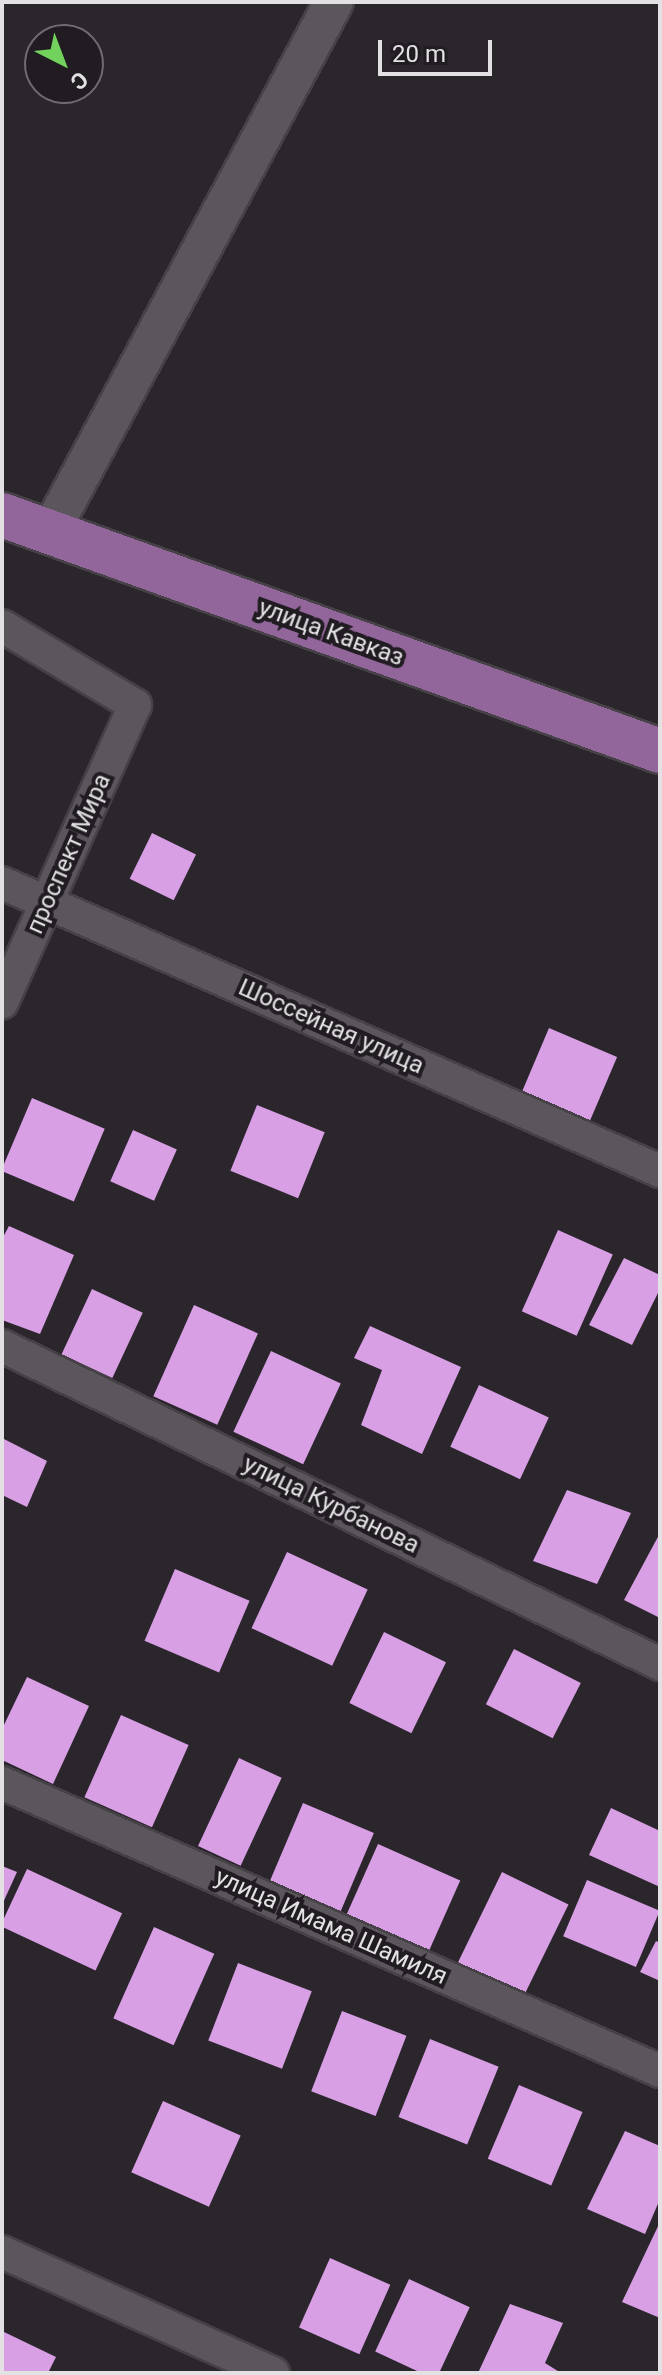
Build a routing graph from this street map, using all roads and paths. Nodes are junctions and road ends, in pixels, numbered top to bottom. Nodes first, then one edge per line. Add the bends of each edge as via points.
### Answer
1 (334, 2) edge
2 (2, 515) edge
3 (50, 532) junction
4 (2, 626) edge
5 (660, 751) edge
6 (2, 883) edge
7 (47, 902) junction
8 (2, 1003) edge
9 (660, 1171) edge
10 (2, 1346) edge
11 (660, 1664) edge
12 (2, 1783) edge
13 (660, 2071) edge
14 (2, 2252) edge
15 (273, 2373) edge

1 - 3 street
2 - 3 highway, улица Кавказ
3 - 5 highway, улица Кавказ
4 - 7 street, проспект Мира via 135,705
6 - 7 street, Шоссейная улица
7 - 8 street, проспект Мира
7 - 9 street, Шоссейная улица
10 - 11 street, улица Курбанова
12 - 13 street, улица Имама Шамиля
14 - 15 street

